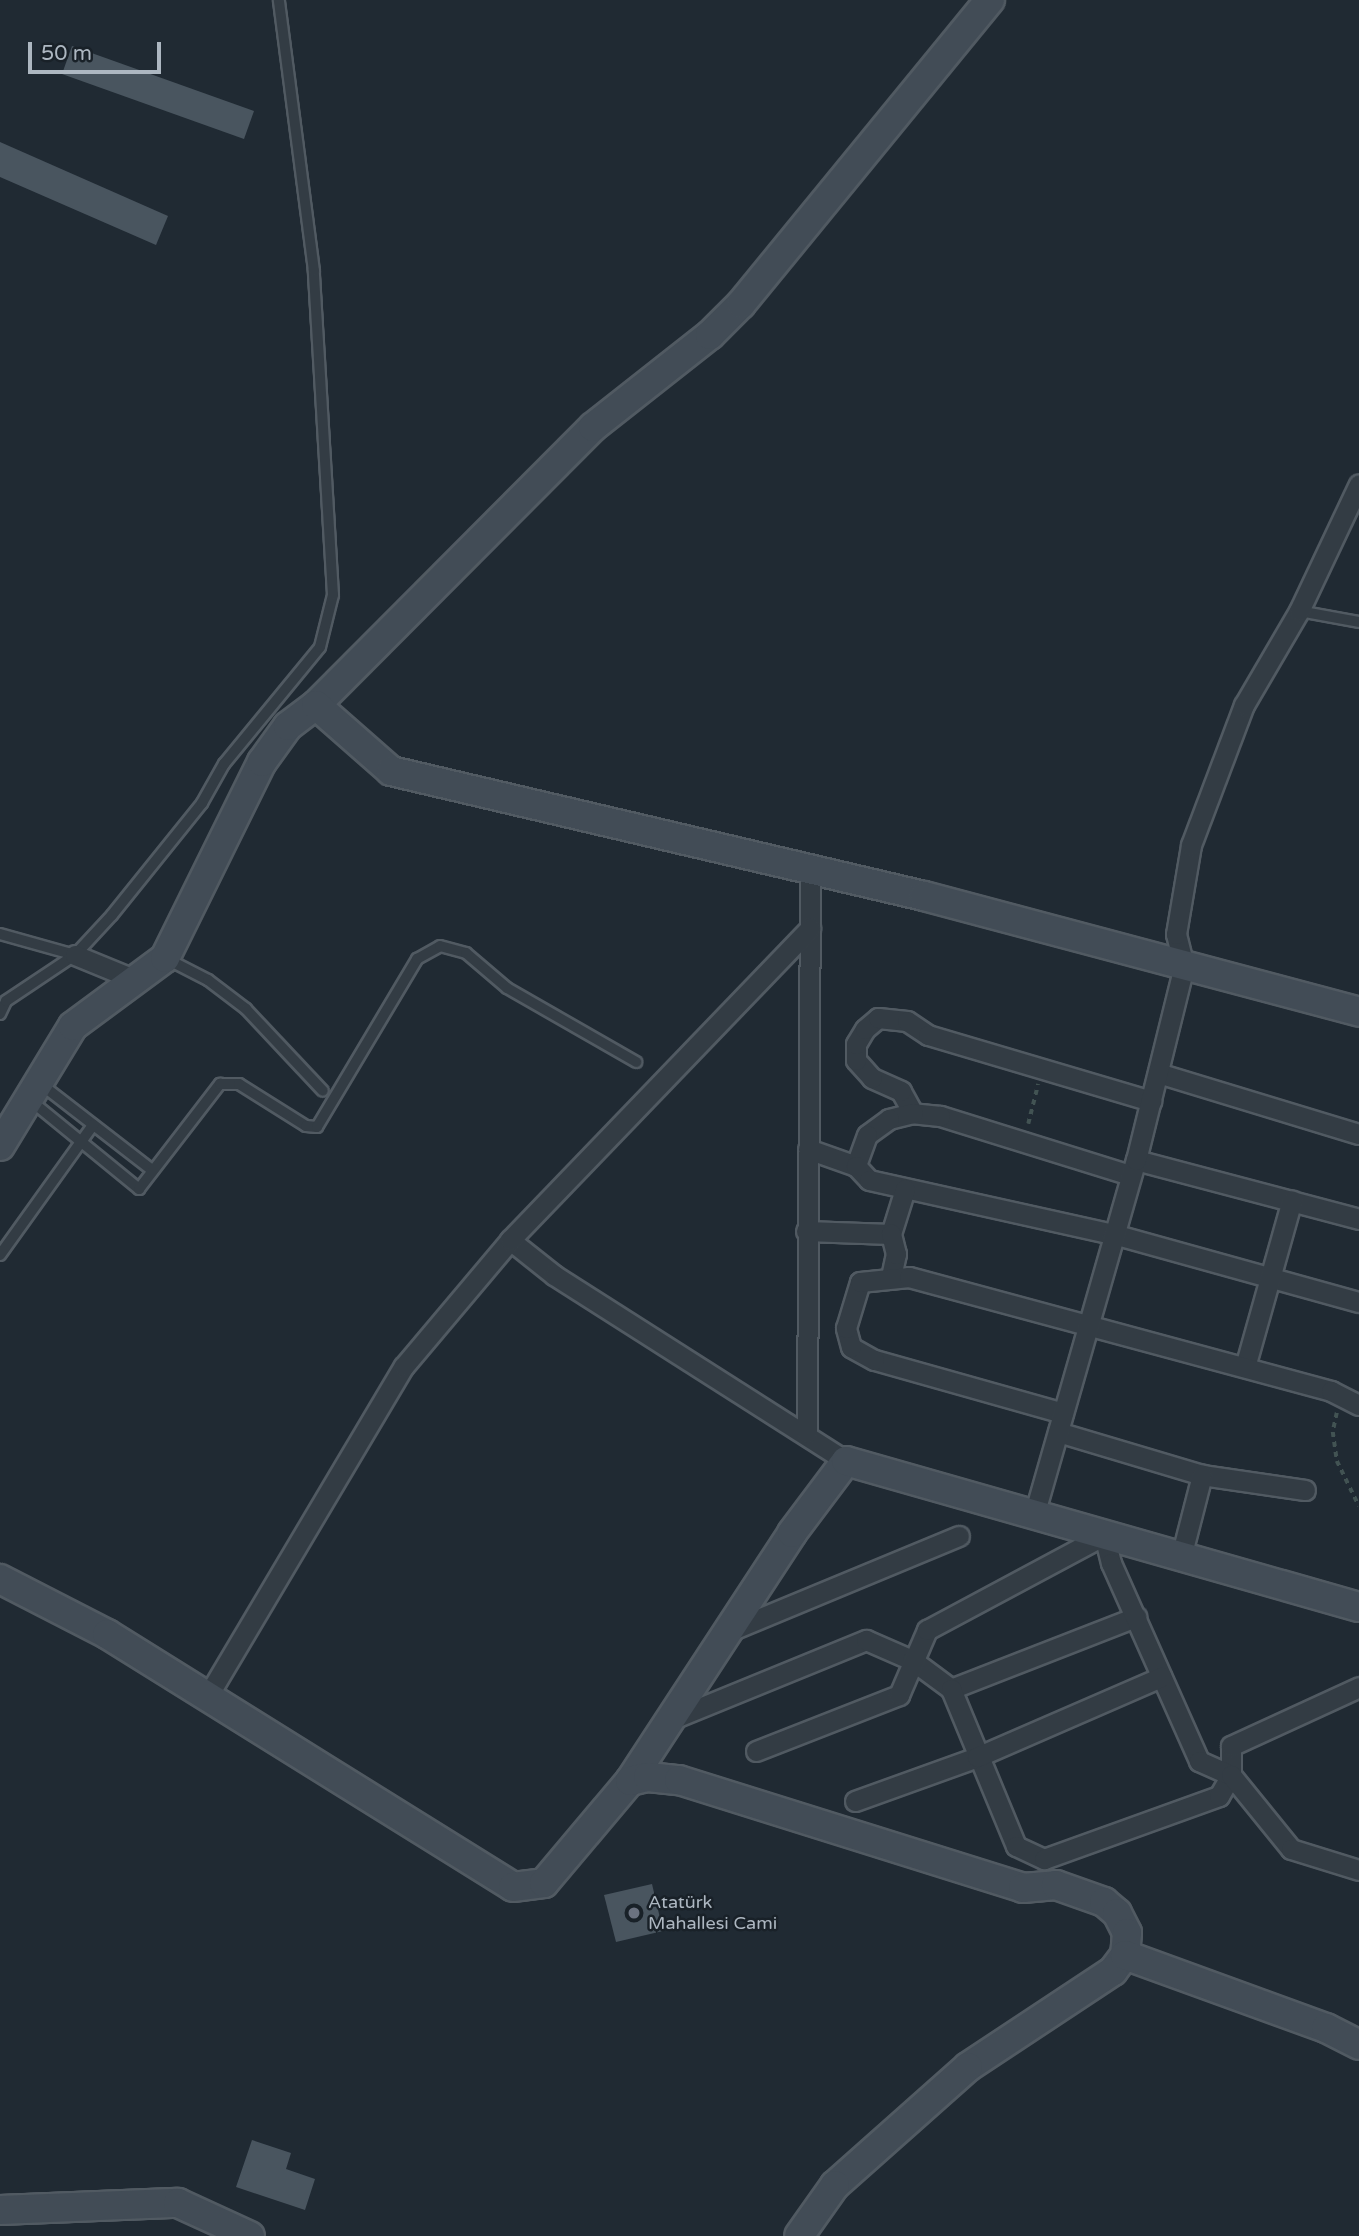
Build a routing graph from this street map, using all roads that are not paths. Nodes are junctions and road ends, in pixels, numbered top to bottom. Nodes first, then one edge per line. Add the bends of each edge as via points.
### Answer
1 (279, 0) edge
2 (990, 0) edge
3 (1359, 484) edge
4 (1299, 611) junction
5 (1359, 622) edge
6 (316, 705) junction
7 (810, 870) junction
8 (810, 928) junction
9 (0, 934) edge
10 (75, 955) junction
11 (165, 958) junction
12 (1184, 966) junction
13 (136, 980) junction
14 (1359, 1012) edge
15 (0, 1014) edge
16 (636, 1062) dead end
17 (1158, 1073) junction
18 (33, 1090) junction
19 (323, 1091) dead end
20 (1150, 1101) junction
21 (913, 1113) junction
22 (93, 1125) junction
23 (1359, 1134) edge
24 (82, 1142) junction
25 (0, 1146) edge
26 (808, 1149) junction
27 (856, 1166) junction
28 (1133, 1168) junction
29 (152, 1170) junction
30 (905, 1189) junction
31 (1292, 1200) junction
32 (1359, 1219) edge
33 (806, 1231) junction
34 (891, 1234) junction
35 (1113, 1234) junction
36 (510, 1240) junction
37 (0, 1255) edge
38 (891, 1277) junction
39 (1270, 1278) junction
40 (1359, 1302) edge
41 (1088, 1323) junction
42 (1245, 1367) junction
43 (1350, 1401) edge
44 (1060, 1422) junction
45 (807, 1433) junction
46 (846, 1461) junction
47 (1202, 1475) junction
48 (1305, 1490) dead end
49 (1034, 1515) junction
50 (1104, 1535) junction
51 (959, 1536) dead end
52 (1181, 1557) junction
53 (0, 1579) edge
54 (1359, 1607) edge
55 (1136, 1617) junction
56 (727, 1633) junction
57 (912, 1660) junction
58 (1161, 1677) junction
59 (1359, 1687) edge
60 (951, 1689) junction
61 (206, 1699) junction
62 (670, 1720) junction
63 (757, 1751) dead end
64 (976, 1757) junction
65 (1231, 1775) junction
66 (630, 1781) junction
67 (856, 1801) dead end
68 (1355, 1866) edge
69 (1125, 1955) junction
70 (1359, 2046) edge
71 (0, 2210) edge
72 (250, 2236) edge
73 (799, 2236) edge

1 - 10 lane via 314,271 333,594 320,647 224,764 202,803
2 - 6 street via 741,304 710,335 593,427
3 - 4 street
4 - 5 lane
4 - 12 street via 1244,705 1191,845 1176,934
6 - 7 street via 391,771
6 - 11 street via 288,726 262,762
7 - 8 street
7 - 12 street
8 - 26 street
8 - 36 street
9 - 10 lane
10 - 13 street
10 - 15 lane via 6,1001
11 - 13 street
11 - 19 lane via 208,980 246,1009
12 - 14 street
12 - 17 street
13 - 18 street via 73,1027
16 - 29 lane via 506,988 466,953 440,946 417,958 317,1127 306,1126 239,1084 226,1082 215,1088
17 - 20 street
17 - 23 street
18 - 22 lane
18 - 24 lane
18 - 25 street
20 - 21 street via 928,1035 907,1021 878,1018 856,1044 856,1060 872,1078 901,1091
20 - 28 street
21 - 27 street via 889,1119 866,1135
21 - 28 street via 940,1116 1023,1142
22 - 24 lane
22 - 29 lane
24 - 29 lane via 139,1189
24 - 37 lane
26 - 27 street
26 - 33 street
27 - 30 street via 869,1180
28 - 31 street
28 - 35 street
30 - 34 street
30 - 35 street
31 - 32 street
31 - 39 street
33 - 34 street
33 - 45 street
34 - 38 street via 896,1254
35 - 39 street
35 - 41 street
36 - 45 street via 565,1282
36 - 61 street via 387,1390
38 - 41 street via 909,1276
38 - 44 street via 860,1282 846,1328 851,1347 874,1360
39 - 40 street
39 - 42 street
41 - 42 street
41 - 44 street
42 - 43 street
44 - 47 street
44 - 49 street
45 - 46 street
46 - 49 street
46 - 56 street
47 - 48 street
47 - 52 street
49 - 50 street
50 - 52 street
50 - 55 street via 1111,1563
50 - 57 street via 927,1630
51 - 56 street
52 - 54 street
53 - 61 street via 83,1620
55 - 58 street
55 - 60 street
56 - 62 street
57 - 60 street
57 - 62 street via 866,1640
57 - 63 street via 899,1695
58 - 64 street
58 - 65 street via 1199,1761
59 - 65 street via 1231,1746
60 - 64 street
61 - 66 street via 513,1887 544,1883
62 - 66 street
64 - 65 street via 1016,1846 1044,1859 1219,1796
64 - 67 street
65 - 68 street via 1291,1849
66 - 69 street via 648,1777 679,1780 1023,1888 1056,1885 1117,1913 1127,1933
69 - 70 street via 1326,2028
69 - 73 street via 1113,1971 968,2067 835,2185
71 - 72 street via 178,2203

